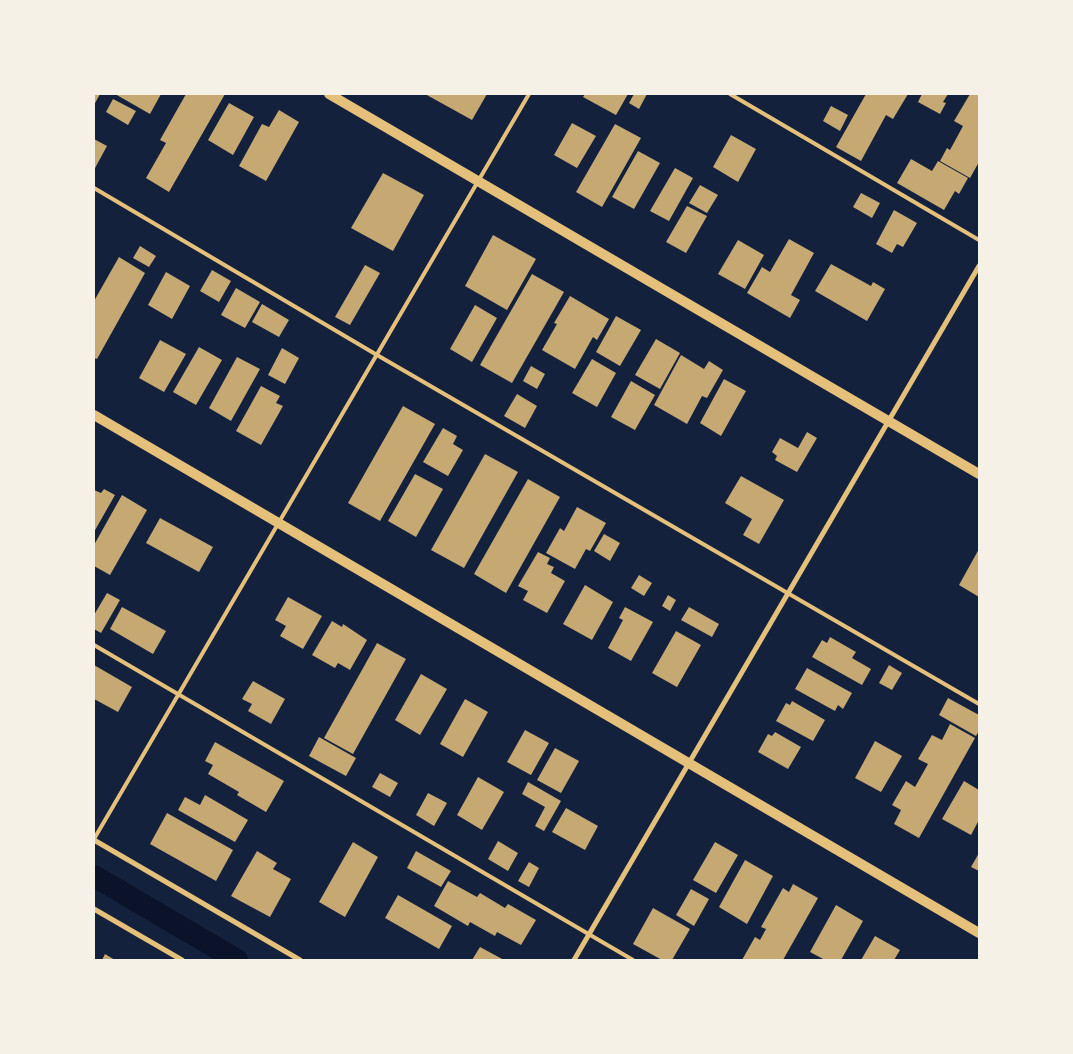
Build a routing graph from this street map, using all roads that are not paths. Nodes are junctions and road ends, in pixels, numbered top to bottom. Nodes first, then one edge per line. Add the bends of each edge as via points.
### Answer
1 (329, 94) edge
2 (530, 94) edge
3 (730, 94) edge
4 (478, 181) junction
5 (94, 188) edge
6 (979, 240) edge
7 (979, 266) edge
8 (377, 355) junction
9 (94, 415) edge
10 (889, 421) junction
11 (979, 474) edge
12 (278, 523) junction
13 (788, 593) junction
14 (94, 645) edge
15 (178, 694) junction
16 (979, 704) edge
17 (689, 763) junction
18 (94, 840) edge
19 (94, 909) edge
20 (979, 933) edge
21 (589, 934) junction
22 (182, 960) edge
23 (300, 960) edge
24 (574, 960) edge
25 (633, 960) edge

1 - 4 main road
2 - 4 lane
3 - 6 lane
4 - 8 lane
4 - 10 main road
5 - 8 lane
7 - 10 street
8 - 12 lane
8 - 13 lane
9 - 12 main road
10 - 11 main road
10 - 13 street
12 - 15 lane
12 - 17 main road
13 - 16 lane
13 - 17 street
14 - 15 lane
15 - 18 lane
15 - 21 lane
17 - 20 main road
17 - 21 street
18 - 23 street
19 - 22 street
21 - 24 street
21 - 25 lane

